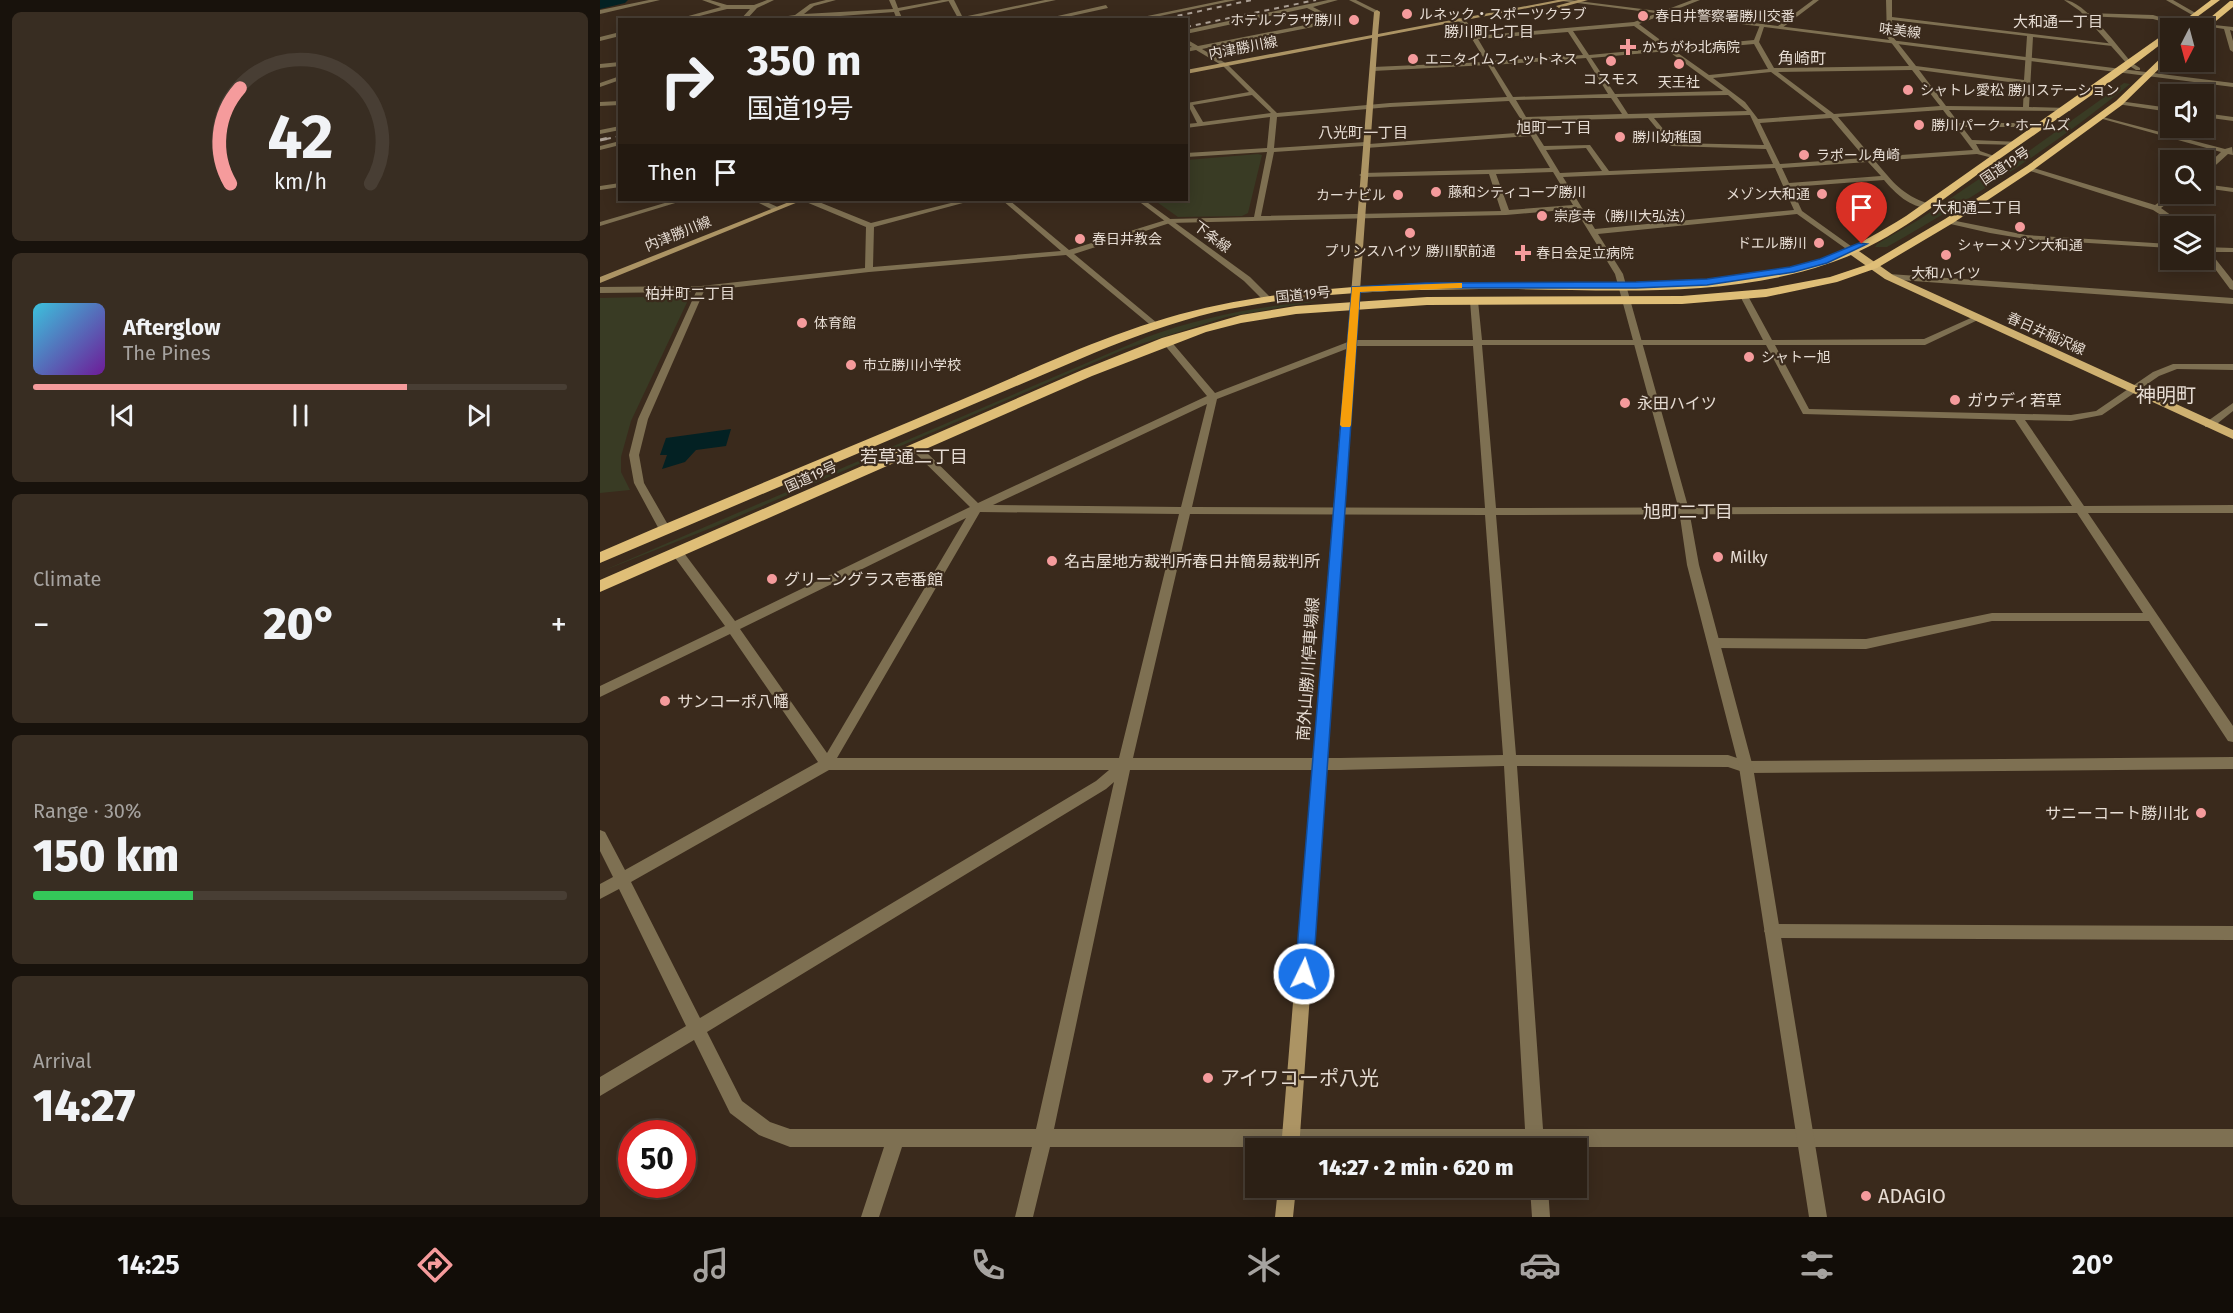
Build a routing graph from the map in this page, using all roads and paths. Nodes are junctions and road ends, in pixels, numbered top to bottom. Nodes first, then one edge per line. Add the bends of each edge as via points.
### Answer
1 (657, 0) edge
2 (705, 0) edge
3 (771, 0) edge
4 (833, 0) edge
5 (892, 0) edge
6 (951, 0) edge
7 (1053, 0) edge
8 (1108, 0) edge
9 (1179, 0) edge
10 (1233, 0) edge
11 (1335, 0) edge
12 (1352, 0) edge
13 (1557, 0) edge
14 (1564, 0) edge
15 (1585, 0) edge
16 (1697, 0) edge
17 (1816, 0) edge
18 (1889, 0) edge
19 (2067, 0) edge
20 (2169, 0) edge
21 (2214, 1) edge
22 (1576, 2) junction
23 (2232, 5) edge
24 (1308, 6) junction
25 (727, 7) junction
26 (755, 7) junction
27 (1013, 8) junction
28 (1177, 9) junction
29 (896, 10) junction
30 (600, 12) edge
31 (1377, 12) joint
32 (1666, 13) junction
33 (1018, 14) dead end
34 (2086, 15) junction
35 (2196, 15) junction
36 (684, 18) edge
37 (744, 18) edge
38 (796, 18) edge
39 (899, 18) edge
40 (960, 18) edge
41 (966, 18) edge
42 (1055, 18) edge
43 (1139, 18) edge
44 (1888, 18) junction
45 (2192, 18) edge
46 (2214, 19) edge
47 (2160, 20) edge
48 (1462, 22) junction
49 (1635, 24) junction
50 (1763, 26) junction
51 (1780, 27) junction
52 (2214, 27) edge
53 (2230, 28) edge
54 (1570, 30) junction
55 (1188, 32) edge
56 (2030, 34) junction
57 (618, 35) edge
58 (1376, 37) junction
59 (1474, 38) junction
60 (600, 40) edge
61 (618, 40) edge
62 (1188, 42) edge
63 (1756, 42) junction
64 (1895, 42) junction
65 (2160, 42) edge
66 (2112, 44) junction
67 (1197, 47) junction
68 (1188, 49) edge
69 (1670, 49) junction
70 (2233, 50) edge
71 (1587, 57) junction
72 (2030, 60) junction
73 (618, 64) edge
74 (1489, 64) junction
75 (2160, 64) edge
76 (1225, 65) junction
77 (600, 66) edge
78 (1914, 68) junction
79 (2126, 68) junction
80 (1373, 69) junction
81 (1772, 70) junction
82 (1188, 72) edge
83 (2150, 75) junction
84 (1710, 77) junction
85 (618, 80) edge
86 (2025, 82) junction
87 (600, 85) edge
88 (2233, 85) edge
89 (1253, 93) junction
90 (1730, 93) junction
91 (1614, 96) junction
92 (1511, 98) junction
93 (618, 103) edge
94 (2119, 103) junction
95 (600, 104) edge
96 (1370, 108) junction
97 (1945, 108) junction
98 (2026, 109) junction
99 (2160, 109) edge
100 (2068, 110) junction
101 (1752, 112) junction
102 (1274, 113) junction
103 (1649, 115) junction
104 (1626, 116) junction
105 (2214, 116) edge
106 (1834, 117) junction
107 (2101, 117) junction
108 (1523, 119) junction
109 (2233, 119) edge
110 (1756, 121) junction
111 (1201, 124) junction
112 (1957, 125) junction
113 (2046, 125) junction
114 (1188, 126) edge
115 (618, 128) edge
116 (600, 132) edge
117 (1532, 134) junction
118 (1969, 141) junction
119 (2019, 143) junction
120 (618, 144) edge
121 (1366, 145) junction
122 (2233, 146) edge
123 (1768, 147) junction
124 (600, 148) edge
125 (1541, 148) junction
126 (1270, 150) junction
127 (1977, 152) junction
128 (2230, 152) edge
129 (1188, 155) edge
130 (1995, 158) junction
131 (1871, 160) junction
132 (2214, 164) edge
133 (1777, 166) junction
134 (2030, 168) junction
135 (1492, 172) junction
136 (1556, 172) junction
137 (1607, 173) junction
138 (1363, 175) junction
139 (1886, 178) junction
140 (618, 185) edge
141 (1785, 185) junction
142 (2214, 187) edge
143 (600, 188) edge
144 (2233, 190) edge
145 (678, 201) edge
146 (759, 201) edge
147 (797, 201) edge
148 (811, 201) edge
149 (966, 201) edge
150 (1006, 201) edge
151 (1141, 201) edge
152 (2162, 204) edge
153 (1926, 206) junction
154 (1576, 207) junction
155 (776, 208) junction
156 (2156, 208) junction
157 (1799, 212) junction
158 (1506, 213) junction
159 (2168, 216) edge
160 (1360, 217) junction
161 (1257, 219) junction
162 (1169, 221) junction
163 (1949, 221) junction
164 (600, 225) edge
165 (870, 226) junction
166 (1592, 232) junction
167 (2160, 245) edge
168 (2214, 249) edge
169 (2233, 250) edge
170 (1852, 251) junction
171 (1067, 252) junction
172 (2214, 262) edge
173 (1873, 266) junction
174 (869, 270) junction
175 (1888, 277) junction
176 (600, 280) edge
177 (1622, 285) junction
178 (2233, 287) edge
179 (701, 289) junction
180 (1355, 289) junction
181 (600, 290) edge
182 (1744, 296) junction
183 (1267, 299) junction
184 (1474, 301) junction
185 (2233, 301) edge
186 (1626, 302) junction
187 (1355, 305) junction
188 (1976, 319) junction
189 (1154, 325) junction
190 (1166, 341) junction
191 (1478, 342) junction
192 (1769, 342) junction
193 (1353, 343) junction
194 (1638, 343) junction
195 (2220, 366) junction
196 (2233, 367) edge
197 (2233, 378) edge
198 (2133, 390) junction
199 (1213, 397) junction
200 (2233, 406) edge
201 (2019, 418) junction
202 (2210, 425) junction
203 (2233, 435) edge
204 (916, 448) junction
205 (977, 508) junction
206 (2233, 509) edge
207 (1684, 510) junction
208 (2081, 510) junction
209 (1186, 511) junction
210 (1491, 511) junction
211 (1338, 512) junction
212 (665, 530) junction
213 (677, 552) junction
214 (600, 558) edge
215 (600, 586) edge
216 (2152, 617) junction
217 (733, 628) junction
218 (1714, 643) junction
219 (600, 692) edge
220 (2233, 737) edge
221 (1510, 760) junction
222 (1125, 763) junction
223 (2233, 763) edge
224 (827, 764) junction
225 (1321, 764) junction
226 (1746, 767) junction
227 (600, 836) edge
228 (622, 879) junction
229 (600, 892) edge
230 (1772, 931) junction
231 (2233, 933) edge
232 (698, 1028) junction
233 (600, 1087) edge
234 (1804, 1136) junction
235 (1043, 1138) junction
236 (1290, 1138) edge
237 (1535, 1138) edge
238 (2233, 1138) edge
239 (895, 1140) junction
240 (1587, 1142) edge
241 (1245, 1143) edge
242 (1286, 1198) edge
243 (1540, 1198) edge
244 (870, 1217) edge
245 (1024, 1217) edge
246 (1284, 1217) edge
247 (1541, 1217) edge
248 (1818, 1217) edge

1 - 30 street
2 - 25 street
3 - 26 street
4 - 38 street via 812,5
5 - 29 street
6 - 29 street
6 - 40 street
7 - 27 street
8 - 42 street via 1107,10
9 - 28 street
10 - 28 street
11 - 24 street
12 - 31 street
13 - 14 street, 味美線
14 - 22 street, 味美線
14 - 48 main road, 内津勝川線
15 - 22 main road, 内津勝川線
16 - 32 street
17 - 51 street
18 - 44 street
19 - 34 street
20 - 35 street
21 - 35 highway
22 - 32 street, 味美線
22 - 48 main road, 内津勝川線
23 - 46 highway
24 - 55 street
24 - 67 street via 1336,21
25 - 26 street
25 - 36 street
26 - 37 street
27 - 33 street
27 - 41 street
28 - 43 street
29 - 38 street
29 - 39 street
31 - 58 main road, 南外山勝川停車場線
32 - 49 street
32 - 50 street, 味美線
34 - 47 street
34 - 66 street
35 - 45 highway
44 - 56 street
44 - 64 street via 1890,37
48 - 58 main road, 内津勝川線
48 - 59 street
49 - 54 street
49 - 69 street
50 - 51 street, 味美線
50 - 63 street
51 - 64 street, 味美線
52 - 53 street
53 - 70 street
54 - 59 street
54 - 71 street
56 - 66 street
56 - 72 street
57 - 60 street
58 - 76 main road, 内津勝川線
58 - 80 main road, 南外山勝川停車場線
59 - 74 street
60 - 61 street
62 - 67 street
63 - 69 street
63 - 81 street
64 - 72 street, 味美線
64 - 78 street
65 - 79 highway, 国道19号
66 - 79 street
67 - 68 street
67 - 76 street
69 - 71 street
69 - 84 street
71 - 74 street
71 - 91 street
72 - 79 street, 味美線
72 - 86 street
73 - 77 street
74 - 80 street
74 - 92 street
75 - 83 highway, 国道19号
76 - 82 main road, 内津勝川線
76 - 89 street
78 - 81 street
78 - 86 street
78 - 97 street
79 - 83 street
79 - 100 highway, 国道19号
80 - 96 main road, 南外山勝川停車場線
81 - 84 street
81 - 106 street
83 - 88 street
83 - 94 highway, 国道19号
84 - 90 street
85 - 87 street
86 - 98 street
89 - 102 street
89 - 111 street via 1189,104
90 - 91 street
90 - 101 street
91 - 92 street
91 - 104 street
92 - 96 street
92 - 108 street
93 - 95 street
94 - 99 street
94 - 107 highway, 国道19号
96 - 102 street
96 - 121 main road, 南外山勝川停車場線
97 - 98 street
97 - 106 street
97 - 112 street
98 - 100 street
100 - 113 highway, 国道19号
101 - 103 street
101 - 110 street
102 - 111 street
102 - 126 street
103 - 104 street
103 - 123 street via 1673,146
104 - 108 street
105 - 109 street
106 - 110 street
106 - 131 street
107 - 128 street
107 - 134 highway, 国道19号
108 - 117 street
110 - 123 street
111 - 114 street
112 - 113 street
112 - 118 street
113 - 119 highway, 国道19号
115 - 116 street
117 - 121 street
117 - 125 street
118 - 119 street
118 - 127 street
119 - 130 highway, 国道19号
120 - 124 street
121 - 126 street
121 - 138 main road, 南外山勝川停車場線
122 - 128 street
123 - 133 street
125 - 136 street
125 - 137 street via 1588,146
126 - 129 street
126 - 161 street
127 - 130 street
127 - 131 street
128 - 132 street
130 - 153 highway, 国道19号
131 - 133 street
131 - 139 street
133 - 137 street
133 - 141 street
134 - 156 street
134 - 163 highway, 国道19号
135 - 136 street
135 - 138 street
135 - 158 street
136 - 137 street
136 - 154 street
138 - 160 main road, 南外山勝川停車場線
139 - 141 street
139 - 153 street via 1908,199
140 - 143 street
141 - 157 street
142 - 144 street
145 - 164 street
146 - 155 street
147 - 155 main road, 内津勝川線
148 - 165 street
149 - 165 street
150 - 171 street
151 - 162 street, 下条線
152 - 156 street
153 - 170 highway, 国道19号
154 - 158 street
154 - 166 street
155 - 176 main road, 内津勝川線
156 - 159 street
157 - 166 street
157 - 170 street
158 - 160 street
160 - 161 street
160 - 180 main road, 南外山勝川停車場線
161 - 162 street
162 - 171 street
162 - 183 street, 下条線 via 1247,279
163 - 167 street via 2026,237
163 - 173 highway, 国道19号
165 - 174 street
166 - 177 street
168 - 169 street
170 - 173 main road, 春日井稲沢線
170 - 177 highway, 国道19号 via 1753,277
171 - 174 street
171 - 189 street
172 - 178 street
173 - 175 main road, 春日井稲沢線
173 - 182 highway, 国道19号 via 1812,285
174 - 179 street
175 - 185 street
175 - 188 main road, 春日井稲沢線
177 - 180 highway, 国道19号
177 - 186 street
179 - 181 street
179 - 212 street via 643,419 634,455 639,483
180 - 183 highway, 国道19号
180 - 187 main road, 南外山勝川停車場線
182 - 186 highway, 国道19号
182 - 192 street
183 - 189 highway, 国道19号 via 1210,309
184 - 186 highway, 国道19号
184 - 187 highway, 国道19号
184 - 191 street
186 - 194 street
187 - 190 highway, 国道19号 via 1259,316
187 - 193 main road, 南外山勝川停車場線
188 - 192 street via 1925,342
188 - 198 main road, 春日井稲沢線
189 - 212 highway, 国道19号
190 - 199 street
190 - 204 highway, 国道19号
191 - 193 street
191 - 194 street
191 - 210 street
192 - 194 street
192 - 201 street via 1806,412
193 - 199 street
193 - 211 main road, 南外山勝川停車場線
194 - 207 street
195 - 196 street
195 - 197 street
195 - 198 street via 2176,366
198 - 201 street via 2099,413 2071,418
198 - 202 main road, 春日井稲沢線
199 - 205 street
199 - 209 street
200 - 202 street
201 - 208 street
202 - 203 main road, 春日井稲沢線
204 - 205 street
204 - 213 highway, 国道19号
205 - 209 street
205 - 217 street
205 - 224 street
206 - 208 street
207 - 208 street
207 - 210 street
207 - 218 street via 1693,564
208 - 216 street
209 - 211 street
209 - 222 street
210 - 211 street
210 - 221 street
211 - 225 main road, 南外山勝川停車場線
212 - 214 highway, 国道19号
213 - 215 highway, 国道19号
213 - 217 street
216 - 218 street via 1992,617 1866,644
216 - 220 street
217 - 219 street
217 - 224 street
218 - 226 street
221 - 225 street
221 - 226 street via 1728,761
221 - 237 street
222 - 224 street
222 - 225 street
222 - 232 street via 1101,785
222 - 235 street
223 - 226 street
224 - 228 street
225 - 236 main road, 南外山勝川停車場線
226 - 230 street
227 - 228 street
228 - 229 street
228 - 232 street
230 - 231 street
230 - 234 street
232 - 233 street
232 - 239 street via 736,1107 765,1129 790,1138
234 - 238 street
234 - 240 street
234 - 248 street
235 - 239 street
235 - 241 street
235 - 245 street
239 - 244 street
242 - 246 main road
243 - 247 street

